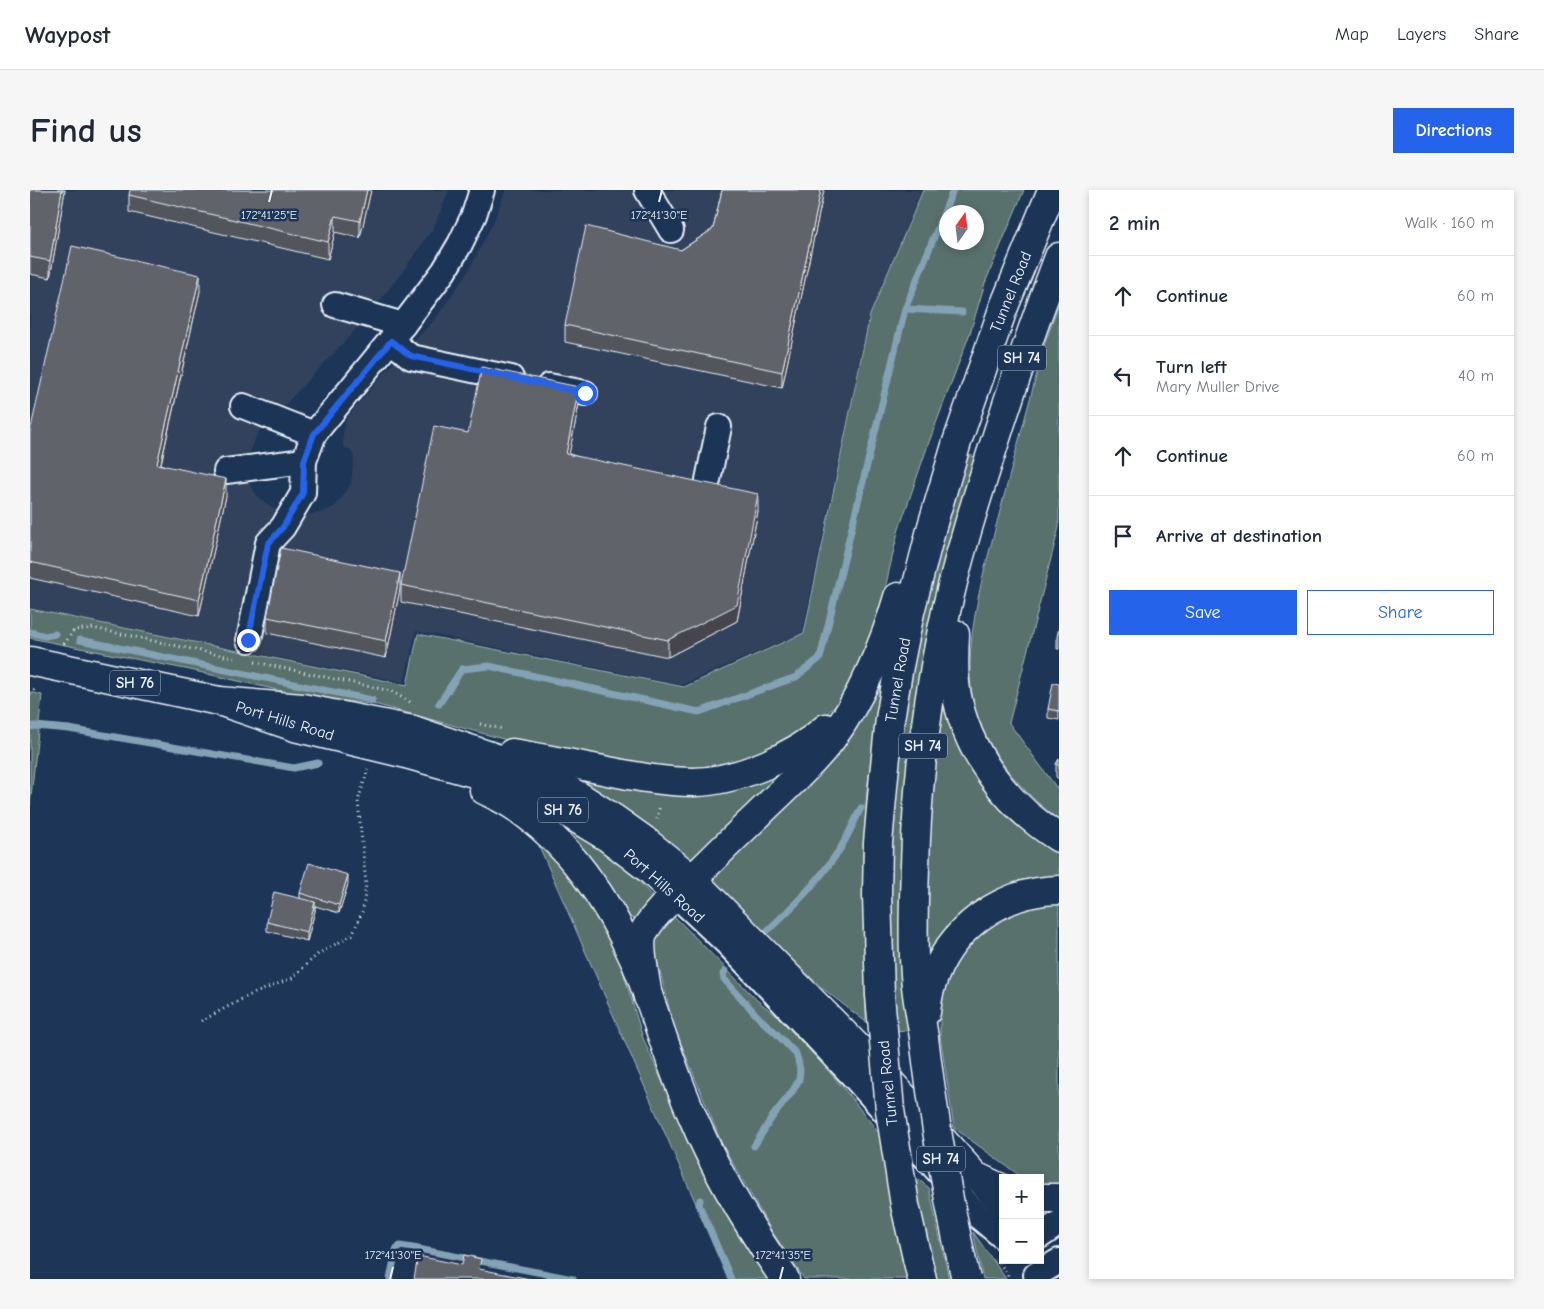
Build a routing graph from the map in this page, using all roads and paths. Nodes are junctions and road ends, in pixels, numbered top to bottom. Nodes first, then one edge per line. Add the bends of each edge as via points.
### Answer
1 (482, 190) edge
2 (647, 190) edge
3 (1052, 190) edge
4 (671, 230) dead end
5 (1059, 257) edge
6 (335, 305) dead end
7 (1003, 308) junction
8 (397, 333) junction
9 (585, 393) dead end
10 (243, 406) dead end
11 (719, 427) dead end
12 (314, 434) junction
13 (989, 460) junction
14 (304, 461) junction
15 (226, 471) dead end
16 (708, 480) dead end
17 (61, 650) dead end
18 (246, 653) junction
19 (34, 673) edge
20 (30, 694) edge
21 (219, 701) junction
22 (417, 706) dead end
23 (851, 707) junction
24 (479, 724) dead end
25 (507, 730) dead end
26 (454, 743) junction
27 (376, 746) junction
28 (430, 761) junction
29 (661, 799) dead end
30 (655, 826) dead end
31 (1059, 838) edge
32 (684, 887) junction
33 (1059, 890) edge
34 (648, 997) junction
35 (201, 1021) dead end
36 (924, 1038) junction
37 (966, 1184) junction
38 (999, 1188) edge
39 (1044, 1198) edge
40 (1059, 1198) edge
41 (999, 1206) edge
42 (1059, 1223) edge
43 (1044, 1233) edge
44 (999, 1234) edge
45 (1059, 1261) edge
46 (920, 1268) edge
47 (1034, 1271) edge
48 (785, 1279) edge
49 (966, 1279) edge

1 - 8 street via 474,215 444,271
2 - 4 street
3 - 7 highway, Tunnel Road / SH 74
5 - 13 highway, Tunnel Road / SH 74
6 - 8 street
7 - 23 highway via 953,420 891,619 878,654
7 - 46 highway, Tunnel Road / SH 74, bridge via 956,442 910,612 886,757 878,843 880,995 890,1110 905,1204
8 - 9 street via 411,356
8 - 12 street
10 - 12 street
11 - 16 street
12 - 14 street
13 - 31 highway via 956,627 956,691 969,735 994,778 1031,818
13 - 36 highway, Tunnel Road / SH 74 via 948,603 924,744 916,828 914,944 914,975
14 - 15 street
14 - 18 street via 303,493 283,527 268,544
17 - 18 path via 74,630 93,628
18 - 22 path via 391,691
19 - 20 path
19 - 21 highway, Port Hills Road / SH 76
21 - 26 highway, Port Hills Road / SH 76 via 302,708 412,730
21 - 27 highway, Port Hills Road / SH 76 via 298,728
23 - 26 highway via 819,735 790,754 749,772 696,782 636,776
23 - 32 highway via 830,742 806,768
24 - 25 path
26 - 32 highway, Port Hills Road via 517,766 579,796 629,829
27 - 28 highway, Port Hills Road / SH 76
27 - 35 path via 358,800 366,884 363,910 352,935 318,954 292,978 248,996
28 - 32 highway, Port Hills Road / SH 76 via 506,782 586,823 650,870
28 - 34 highway via 514,807 543,829 576,863 618,926
29 - 30 path
32 - 34 highway via 662,908 642,936
32 - 37 highway, Port Hills Road via 793,981 871,1061
33 - 36 highway via 1020,895 996,906 974,920 955,939 931,986
34 - 48 highway via 691,1114 716,1165
36 - 49 highway, Tunnel Road / SH 74, bridge via 944,1179
37 - 38 highway
37 - 41 street, Port Hills Road
37 - 44 street, Port Hills Road via 979,1217
39 - 40 highway
42 - 43 street
45 - 47 street

